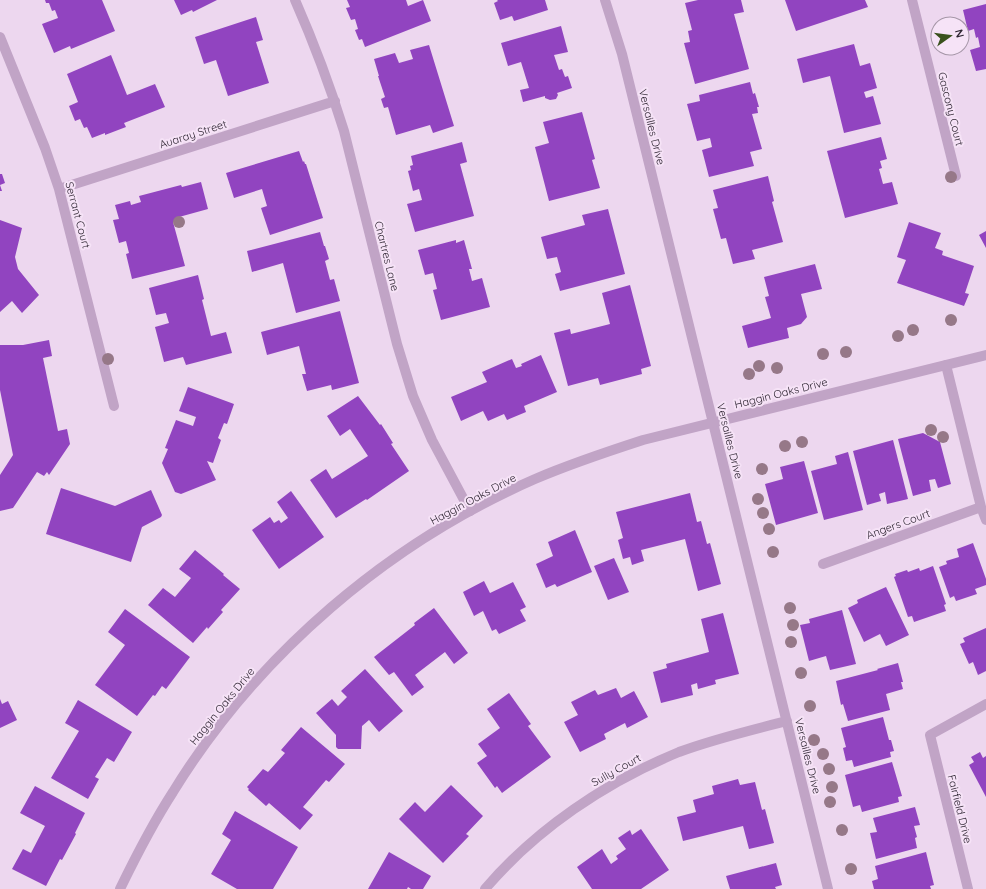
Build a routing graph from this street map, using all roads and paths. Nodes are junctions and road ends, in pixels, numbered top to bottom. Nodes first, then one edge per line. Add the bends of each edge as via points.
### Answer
1 (295, 0) edge
2 (605, 0) edge
3 (912, 0) edge
4 (0, 37) edge
5 (335, 101) junction
6 (956, 176) dead end
7 (60, 189) junction
8 (986, 355) edge
9 (946, 365) junction
10 (114, 406) dead end
11 (713, 422) junction
12 (981, 507) junction
13 (470, 511) junction
14 (986, 520) edge
15 (823, 564) dead end
16 (986, 704) edge
17 (787, 721) junction
18 (120, 889) edge
19 (485, 889) edge
20 (828, 889) edge
21 (968, 889) edge

1 - 5 street, Chartres Lane via 312,37
2 - 11 street, Versailles Drive via 622,54
3 - 6 street, Gascony Court
4 - 7 street, Serrant Court
5 - 7 street, Auaray Street
5 - 13 street, Chartres Lane via 397,344 413,396 432,440
7 - 10 street, Serrant Court
8 - 9 street, Haggin Oaks Drive
9 - 11 street, Haggin Oaks Drive
9 - 12 street
11 - 13 street, Haggin Oaks Drive via 643,440 588,458 534,479
11 - 17 street, Versailles Drive
12 - 14 street
12 - 15 street, Angers Court
13 - 18 street, Haggin Oaks Drive via 417,543 370,577 283,652 202,749 144,840
16 - 21 street, Fairfield Drive via 930,735
17 - 19 street, Sully Court via 679,752 598,793 561,818 526,847
17 - 20 street, Versailles Drive

